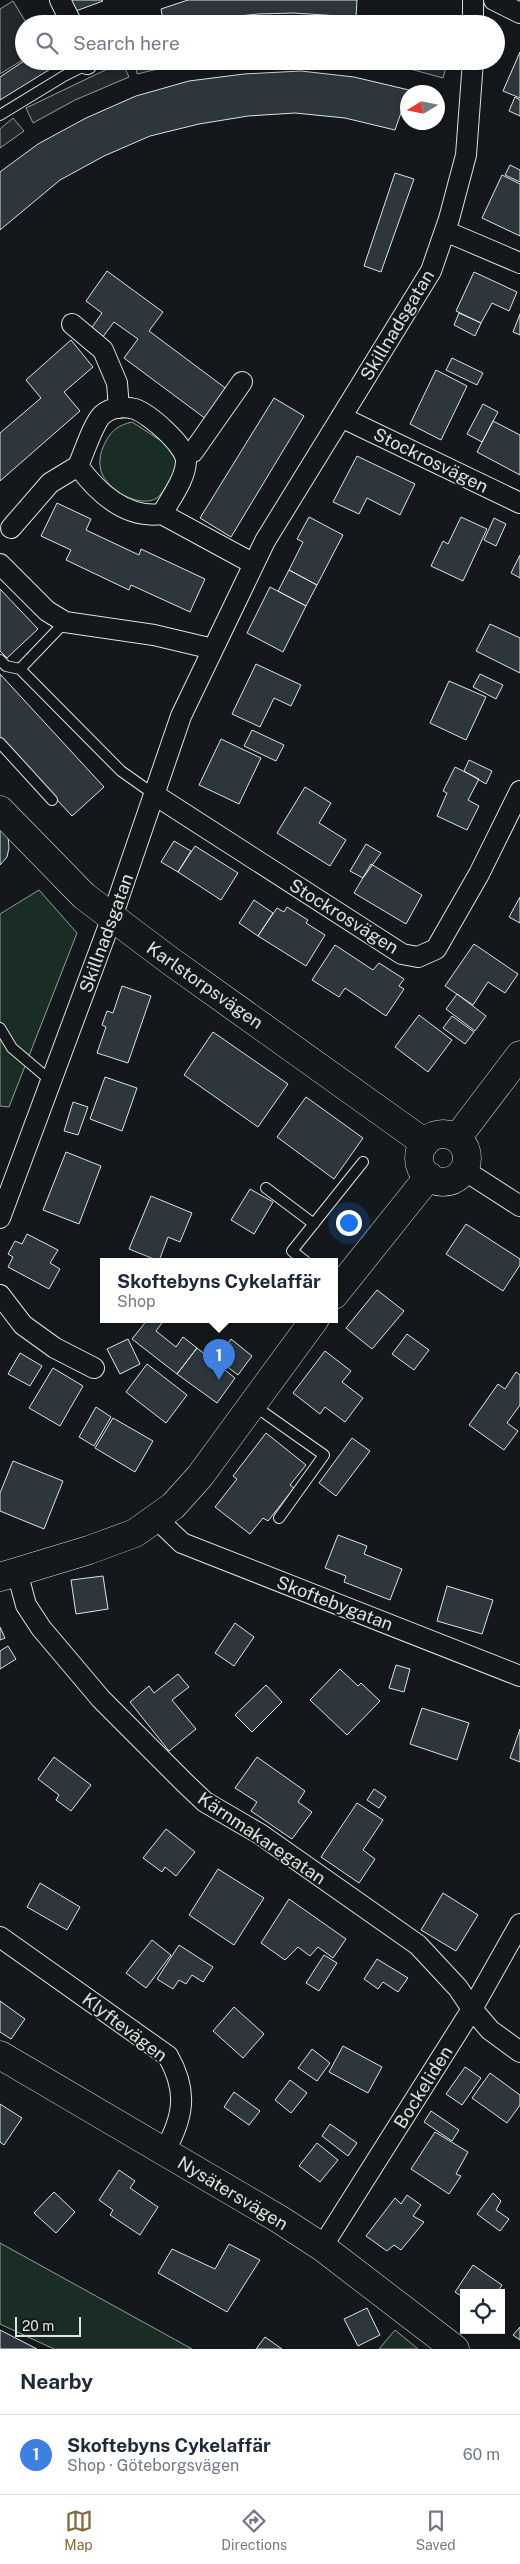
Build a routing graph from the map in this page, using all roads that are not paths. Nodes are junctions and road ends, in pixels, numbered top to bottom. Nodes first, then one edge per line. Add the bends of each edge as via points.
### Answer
1 (60, 0) edge
2 (473, 0) edge
3 (494, 0) edge
4 (520, 13) edge
5 (68, 15) edge
6 (473, 15) edge
7 (76, 70) edge
8 (472, 70) edge
9 (0, 115) edge
10 (445, 231) junction
11 (520, 263) edge
12 (72, 324) dead end
13 (242, 382) dead end
14 (119, 408) junction
15 (341, 417) junction
16 (185, 455) junction
17 (78, 466) junction
18 (520, 503) edge
19 (162, 514) junction
20 (11, 528) dead end
21 (0, 564) edge
22 (254, 564) junction
23 (65, 622) junction
24 (213, 649) junction
25 (0, 660) edge
26 (20, 669) junction
27 (0, 743) edge
28 (520, 791) edge
29 (155, 795) junction
30 (52, 800) dead end
31 (0, 810) edge
32 (112, 917) junction
33 (0, 1028) edge
34 (520, 1055) edge
35 (51, 1081) junction
36 (456, 1138) junction
37 (425, 1143) junction
38 (363, 1162) dead end
39 (464, 1170) junction
40 (429, 1176) junction
41 (266, 1188) dead end
42 (520, 1206) edge
43 (0, 1218) edge
44 (314, 1224) junction
45 (301, 1258) edge
46 (338, 1287) edge
47 (0, 1295) edge
48 (312, 1323) edge
49 (94, 1368) dead end
50 (252, 1404) junction
51 (280, 1518) dead end
52 (157, 1519) junction
53 (8, 1574) edge
54 (520, 1676) edge
55 (520, 1924) edge
56 (0, 1937) edge
57 (472, 2009) junction
58 (520, 2052) edge
59 (0, 2055) edge
60 (164, 2152) junction
61 (322, 2247) junction
62 (454, 2349) edge

1 - 5 street
2 - 6 street
3 - 4 street
7 - 9 lane
8 - 10 street, Skillnadsgatan via 466,155
10 - 11 street
10 - 15 street, Skillnadsgatan via 430,271
12 - 14 street via 102,350 117,383
13 - 16 street via 193,452
14 - 16 street via 137,410 177,441
14 - 17 street via 101,416
15 - 18 street, Stockrosvägen
15 - 22 street, Skillnadsgatan
16 - 19 street via 184,474
17 - 19 street via 94,487 127,510 147,516
17 - 20 street via 50,483
19 - 22 street
21 - 23 street via 47,611
22 - 24 street, Skillnadsgatan
23 - 24 street via 154,634
23 - 26 lane
24 - 29 street, Skillnadsgatan via 181,716
25 - 26 lane via 6,666
26 - 29 lane via 120,771
27 - 30 lane
28 - 29 street, Stockrosvägen via 479,874 436,949 418,957 402,954
29 - 32 street, Skillnadsgatan
31 - 32 street, Karlstorpsvägen via 84,896
32 - 35 street, Skillnadsgatan
32 - 37 street, Karlstorpsvägen
33 - 35 lane via 12,1048
34 - 36 street
35 - 43 street, Skillnadsgatan
36 - 37 street via 440,1134
36 - 39 street via 467,1154
37 - 40 street via 420,1161
38 - 44 lane
39 - 40 street via 450,1180 439,1181
39 - 42 street
40 - 46 street
41 - 44 lane
44 - 45 lane via 292,1251
47 - 49 street via 23,1325 55,1348
48 - 50 street
50 - 51 lane via 324,1455
50 - 52 street via 200,1476 174,1506
52 - 53 street via 134,1533
52 - 54 street, Skoftebygatan via 182,1543
53 - 57 street, Kärnmakaregatan via 41,1628 101,1699 205,1802 260,1834 418,1945 458,1988
55 - 57 street, Bockeliden
56 - 60 street, Klyftevägen via 168,2056 178,2072 183,2095 176,2130
57 - 58 street, Kärnmakaregatan via 490,2030
57 - 61 street, Bockeliden
59 - 60 street, Nysätersvägen
60 - 61 street, Nysätersvägen
61 - 62 street, Nysätersvägen

